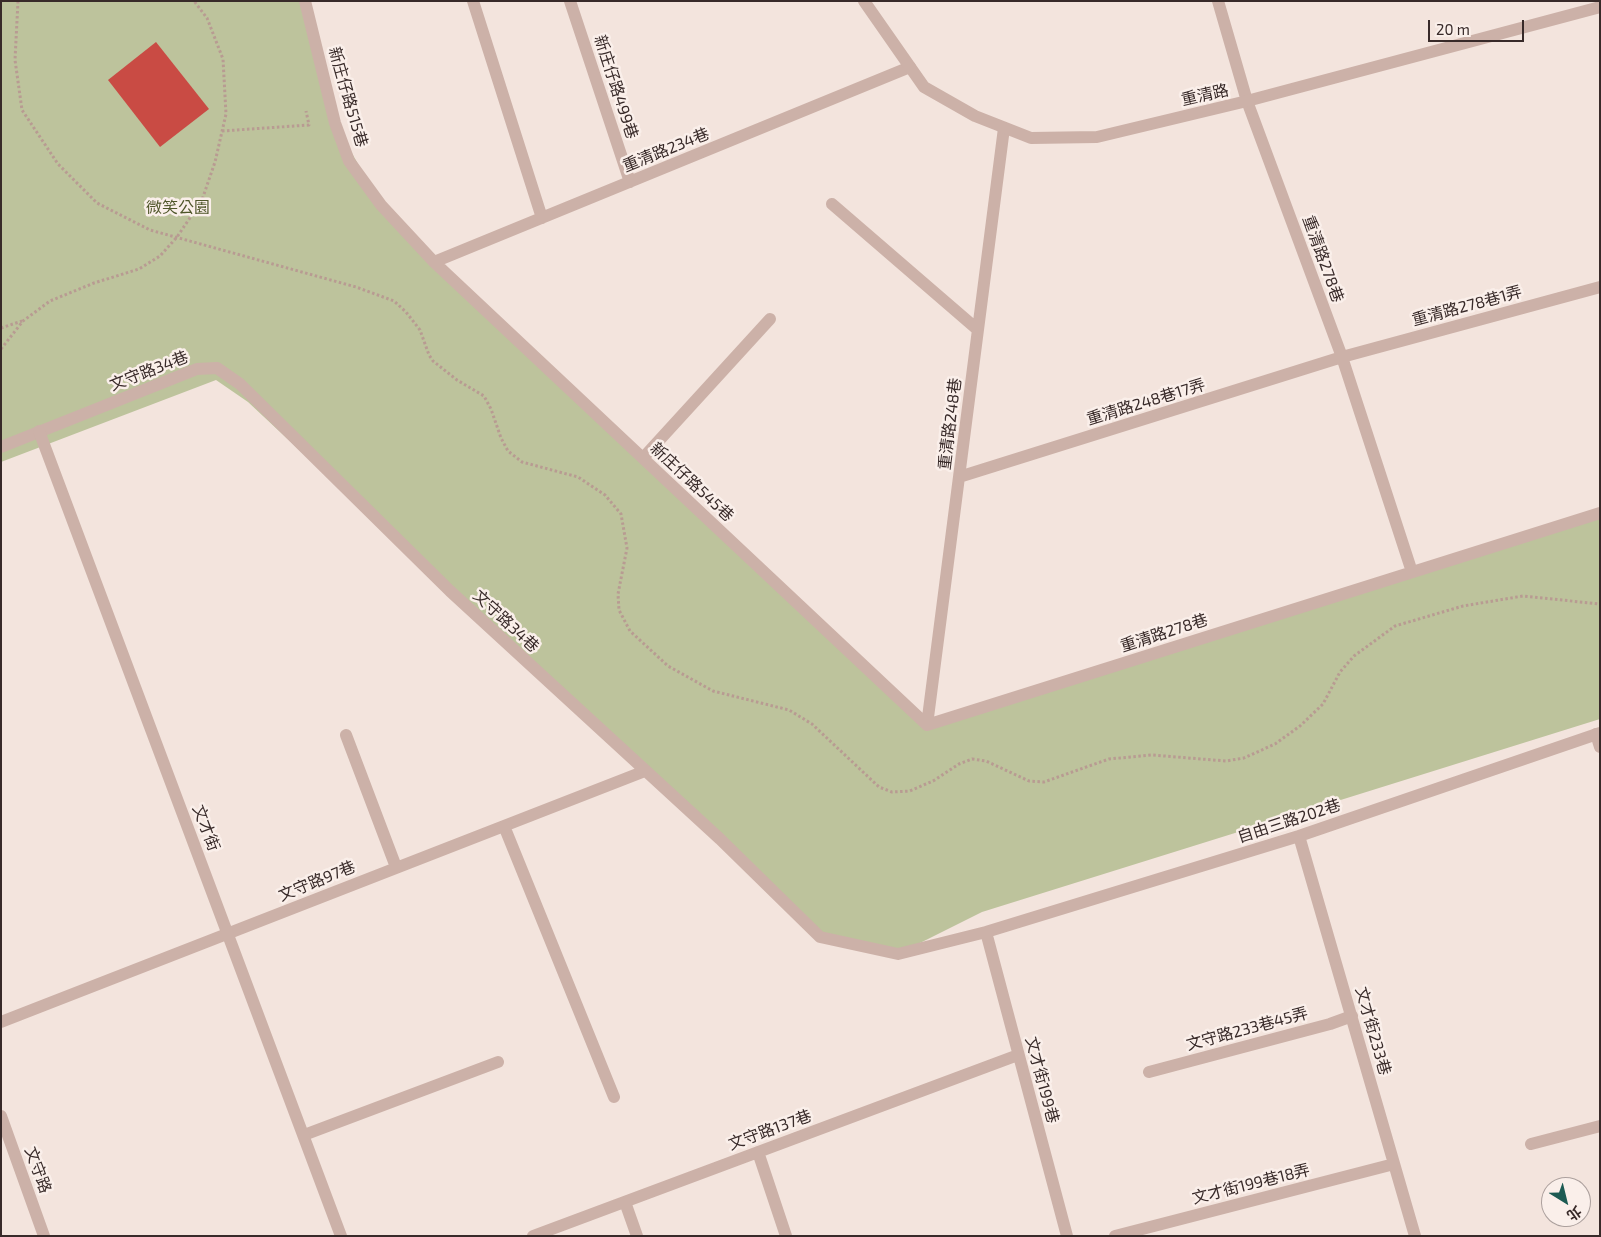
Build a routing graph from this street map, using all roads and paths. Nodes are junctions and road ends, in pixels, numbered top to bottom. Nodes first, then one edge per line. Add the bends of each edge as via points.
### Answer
1 (194, 1) edge
2 (305, 1) edge
3 (473, 1) edge
4 (570, 1) edge
5 (864, 1) edge
6 (1218, 1) edge
7 (1598, 1) edge
8 (1600, 7) edge
9 (910, 67) junction
10 (1247, 102) junction
11 (309, 126) dead end
12 (1004, 128) junction
13 (222, 131) junction
14 (630, 182) junction
15 (832, 204) dead end
16 (542, 218) junction
17 (434, 262) junction
18 (1600, 287) edge
19 (770, 319) dead end
20 (23, 321) junction
21 (1, 328) edge
22 (978, 330) junction
23 (1, 349) edge
24 (1342, 357) junction
25 (39, 432) junction
26 (1, 447) edge
27 (643, 458) junction
28 (959, 477) junction
29 (1600, 513) edge
30 (1412, 572) junction
31 (927, 725) junction
32 (346, 735) dead end
33 (1599, 738) edge
34 (645, 771) junction
35 (504, 826) junction
36 (1299, 836) junction
37 (396, 868) junction
38 (986, 932) junction
39 (229, 933) junction
40 (1352, 1016) junction
41 (1, 1022) edge
42 (1018, 1055) junction
43 (498, 1062) dead end
44 (1149, 1072) dead end
45 (614, 1097) dead end
46 (1, 1116) edge
47 (1600, 1126) edge
48 (304, 1134) junction
49 (1531, 1144) dead end
50 (758, 1152) junction
51 (1394, 1164) junction
52 (625, 1202) junction
53 (44, 1236) edge
54 (341, 1236) edge
55 (533, 1236) edge
56 (636, 1236) edge
57 (786, 1236) edge
58 (1067, 1236) edge
59 (1115, 1236) edge
60 (1415, 1236) edge

1 - 13 path via 207,18 224,58 226,114
2 - 17 street, 新庄仔路515巷 via 334,124 349,161 381,205
3 - 16 street
4 - 14 street, 新庄仔路499巷
5 - 9 street, 重清路
6 - 10 street, 重清路278巷
7 - 8 street
8 - 10 street, 重清路
9 - 12 street, 重清路 via 924,86 975,116
9 - 14 street, 重清路234巷
10 - 12 street, 重清路 via 1097,137 1031,138
10 - 24 street, 重清路278巷
11 - 13 path
12 - 22 street, 重清路248巷
13 - 20 path via 202,200 160,256 139,269 94,283 50,302
14 - 16 street, 重清路234巷
15 - 22 street
16 - 17 street, 重清路234巷
17 - 27 street, 新庄仔路545巷
18 - 24 street, 重清路278巷1弄
19 - 27 street
20 - 21 path
20 - 23 path
22 - 28 street, 重清路248巷
24 - 28 street, 重清路248巷17弄
24 - 30 street, 重清路278巷
25 - 26 street, 文守路34巷
25 - 34 street, 文守路34巷 via 197,369 217,368 240,384 450,591
25 - 39 street, 文才街
27 - 31 street, 新庄仔路545巷
28 - 31 street, 重清路248巷
29 - 30 street, 重清路278巷
30 - 31 street, 重清路278巷
32 - 37 street
33 - 36 street, 自由三路202巷
34 - 35 street, 文守路97巷
34 - 38 street, 文守路34巷 via 820,937 898,954
35 - 37 street, 文守路97巷
35 - 45 street
36 - 38 street, 自由三路202巷
36 - 40 street, 文才街233巷
37 - 39 street, 文守路97巷
38 - 42 street, 文才街199巷
39 - 41 street, 文守路97巷
39 - 48 street, 文才街
40 - 44 street, 文守路233巷45弄
40 - 51 street, 文才街233巷
42 - 50 street, 文守路137巷
42 - 58 street, 文才街199巷
43 - 48 street
46 - 53 street, 文守路
47 - 49 street
48 - 54 street, 文才街
50 - 52 street, 文守路137巷
50 - 57 street
51 - 59 street, 文才街199巷18弄
51 - 60 street, 文才街233巷
52 - 55 street, 文守路137巷
52 - 56 street

